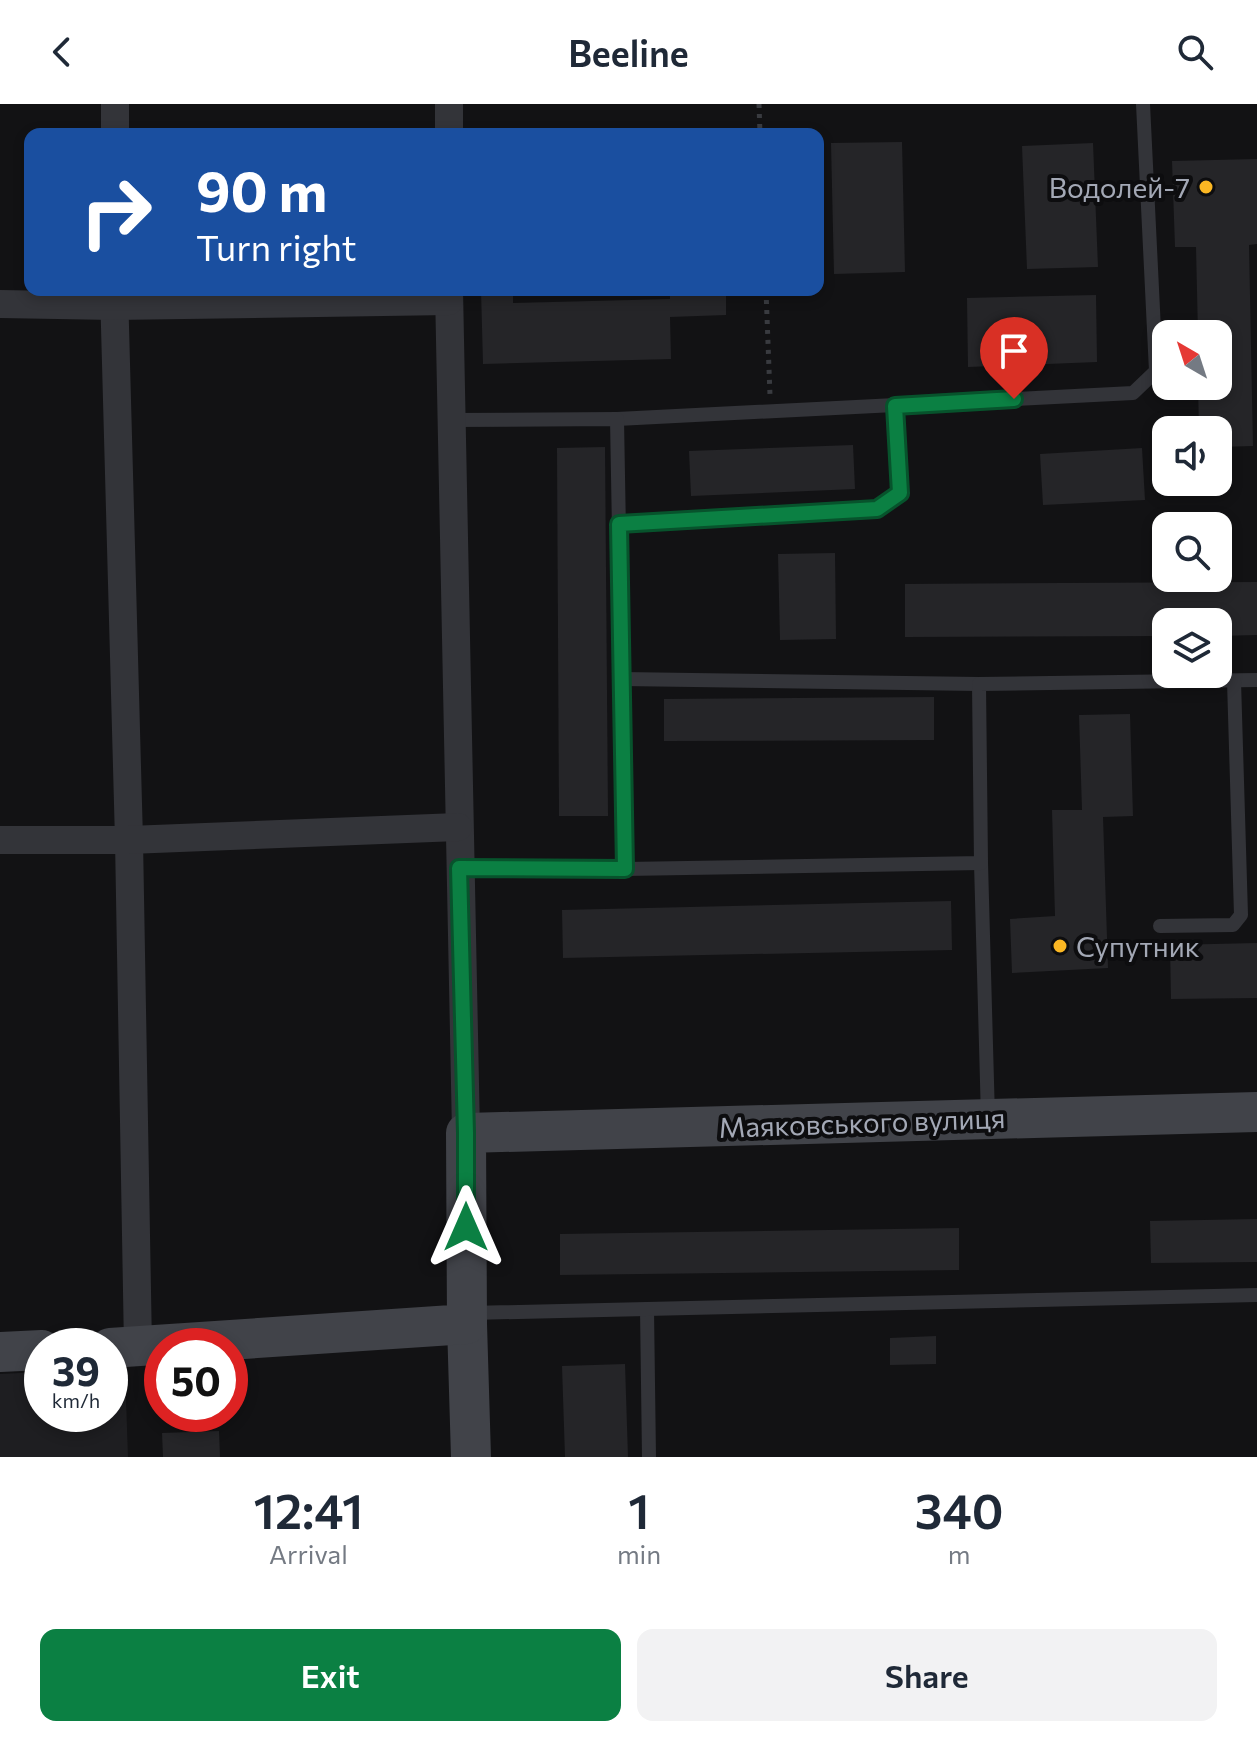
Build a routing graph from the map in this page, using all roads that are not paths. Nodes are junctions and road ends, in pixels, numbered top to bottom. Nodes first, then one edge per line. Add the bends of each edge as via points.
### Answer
1 (115, 104) edge
2 (449, 104) edge
3 (1143, 104) edge
4 (115, 128) edge
5 (449, 128) edge
6 (449, 296) edge
7 (114, 298) edge
8 (0, 304) edge
9 (895, 406) junction
10 (617, 419) junction
11 (451, 420) junction
12 (619, 524) junction
13 (622, 679) junction
14 (1257, 680) edge
15 (1234, 681) junction
16 (979, 684) junction
17 (458, 827) junction
18 (0, 840) edge
19 (129, 840) junction
20 (981, 863) junction
21 (459, 868) junction
22 (625, 869) junction
23 (1160, 926) dead end
24 (1257, 1112) edge
25 (988, 1119) junction
26 (466, 1133) junction
27 (1257, 1295) edge
28 (647, 1309) junction
29 (467, 1319) junction
30 (124, 1328) edge
31 (128, 1348) edge
32 (24, 1351) edge
33 (0, 1352) edge
34 (471, 1457) edge
35 (649, 1457) edge

1 - 4 street
2 - 5 street
3 - 9 lane via 1156,371 1133,393
6 - 7 street
6 - 11 street
7 - 8 street
7 - 19 street
9 - 10 lane
9 - 12 lane via 900,493 877,509
10 - 11 lane
10 - 12 lane
11 - 17 street
12 - 13 lane
13 - 16 lane
13 - 22 lane
14 - 15 lane
15 - 16 lane
15 - 23 lane via 1241,915 1233,925
16 - 20 lane
17 - 19 street
17 - 21 street
18 - 19 street
19 - 30 street
20 - 22 lane
20 - 25 lane
21 - 22 lane
21 - 26 street
24 - 25 main road, Маяковського вулиця
25 - 26 main road, Маяковського вулиця
26 - 29 main road
27 - 28 lane
28 - 29 lane
28 - 35 lane
29 - 31 main road
29 - 34 main road
32 - 33 main road

